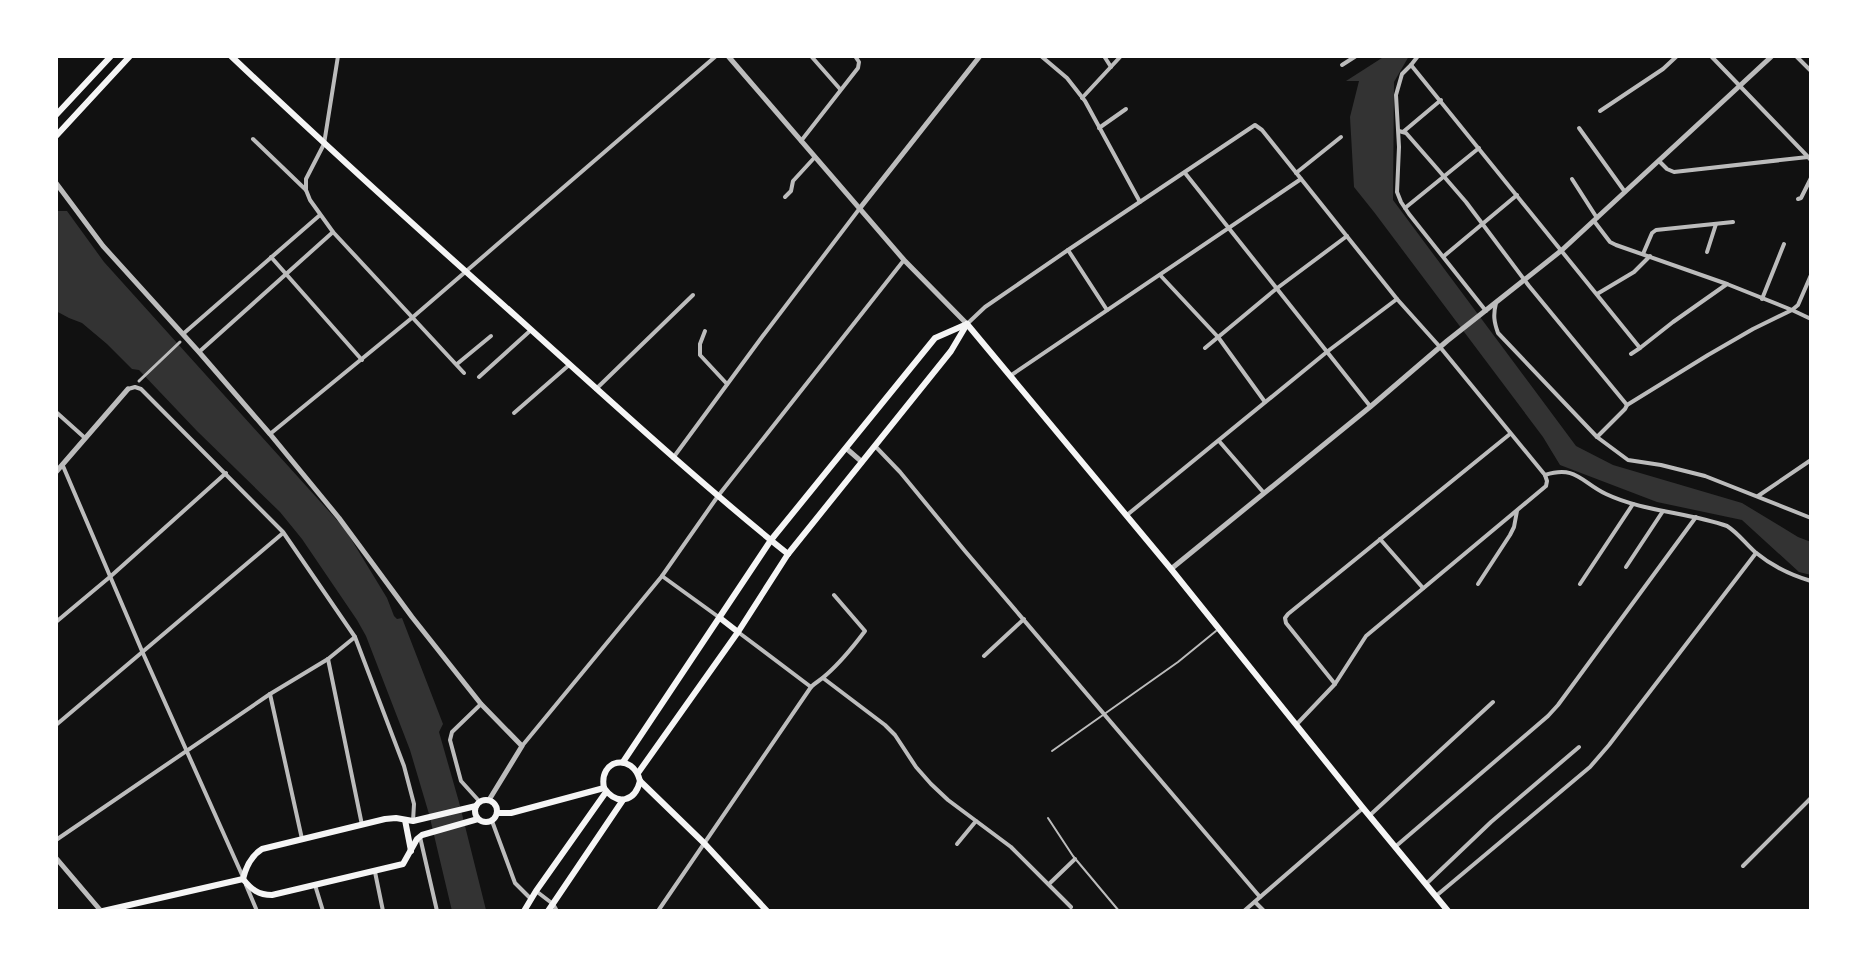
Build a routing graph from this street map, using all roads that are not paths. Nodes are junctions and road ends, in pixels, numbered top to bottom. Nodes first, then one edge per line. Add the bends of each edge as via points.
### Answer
1 (111, 56) edge
2 (231, 56) edge
3 (338, 56) edge
4 (716, 56) edge
5 (728, 56) edge
6 (811, 56) edge
7 (855, 56) edge
8 (980, 56) edge
9 (1041, 56) edge
10 (1104, 56) edge
11 (1121, 56) edge
12 (1356, 56) edge
13 (1418, 56) edge
14 (1677, 56) edge
15 (1711, 56) edge
16 (1772, 56) edge
17 (1796, 56) edge
18 (127, 57) edge
19 (1342, 65) dead end
20 (1411, 65) junction
21 (1111, 67) junction
22 (1811, 71) edge
23 (1741, 85) junction
24 (840, 89) junction
25 (1082, 98) junction
26 (1441, 100) junction
27 (1126, 109) dead end
28 (1600, 111) dead end
29 (56, 115) edge
30 (1099, 128) junction
31 (1579, 128) dead end
32 (1401, 131) junction
33 (56, 136) edge
34 (1341, 137) dead end
35 (253, 139) dead end
36 (801, 141) junction
37 (324, 144) junction
38 (1479, 148) junction
39 (815, 157) junction
40 (1810, 159) edge
41 (1659, 161) junction
42 (1185, 173) junction
43 (1296, 173) junction
44 (1444, 176) junction
45 (1811, 178) edge
46 (1301, 179) junction
47 (1572, 179) dead end
48 (56, 183) edge
49 (306, 190) junction
50 (1625, 192) junction
51 (1517, 195) junction
52 (785, 197) dead end
53 (1798, 199) dead end
54 (1140, 202) junction
55 (860, 208) junction
56 (1405, 208) junction
57 (320, 215) junction
58 (1595, 220) junction
59 (1733, 222) dead end
60 (1716, 224) junction
61 (1483, 225) junction
62 (1228, 228) junction
63 (333, 232) junction
64 (1347, 236) junction
65 (1784, 244) dead end
66 (1068, 250) junction
67 (1562, 250) junction
68 (1707, 252) dead end
69 (1643, 254) junction
70 (1444, 256) junction
71 (1650, 256) junction
72 (271, 257) junction
73 (904, 260) junction
74 (466, 271) junction
75 (287, 274) junction
76 (1160, 275) junction
77 (1811, 275) edge
78 (1525, 281) junction
79 (1727, 284) junction
80 (1276, 289) junction
81 (1597, 294) junction
82 (693, 295) dead end
83 (1397, 299) junction
84 (1762, 299) junction
85 (1497, 302) junction
86 (1107, 310) junction
87 (1792, 310) junction
88 (1483, 313) junction
89 (413, 317) junction
90 (1811, 319) edge
91 (967, 324) junction
92 (531, 330) junction
93 (705, 331) dead end
94 (183, 335) junction
95 (491, 336) dead end
96 (1218, 337) junction
97 (180, 342) dead end
98 (1440, 347) junction
99 (1205, 348) dead end
100 (1640, 348) junction
101 (1328, 351) junction
102 (199, 352) junction
103 (1631, 354) dead end
104 (362, 360) junction
105 (457, 364) junction
106 (569, 365) junction
107 (464, 373) dead end
108 (1010, 376) junction
109 (479, 377) dead end
110 (139, 381) dead end
111 (727, 384) junction
112 (128, 389) joint
113 (596, 389) junction
114 (1265, 402) junction
115 (1627, 405) junction
116 (1370, 407) junction
117 (56, 412) edge
118 (514, 413) dead end
119 (270, 434) junction
120 (1510, 434) junction
121 (1597, 437) junction
122 (85, 438) junction
123 (1218, 440) junction
124 (875, 446) junction
125 (847, 449) junction
126 (673, 458) junction
127 (1811, 460) edge
128 (862, 462) junction
129 (63, 466) junction
130 (56, 472) edge
131 (226, 473) junction
132 (1545, 475) junction
133 (1264, 493) junction
134 (718, 496) junction
135 (1758, 496) junction
136 (1633, 504) junction
137 (1517, 509) junction
138 (1663, 511) junction
139 (1126, 516) junction
140 (1696, 517) junction
141 (1811, 518) edge
142 (283, 532) junction
143 (1380, 539) junction
144 (771, 540) junction
145 (1756, 553) junction
146 (788, 554) junction
147 (1626, 567) dead end
148 (1171, 569) junction
149 (111, 576) junction
150 (662, 576) junction
151 (1811, 581) edge
152 (1478, 584) dead end
153 (1580, 584) dead end
154 (1423, 589) junction
155 (834, 595) dead end
156 (720, 618) junction
157 (1024, 619) junction
158 (56, 622) edge
159 (1218, 629) junction
160 (738, 632) junction
161 (355, 637) junction
162 (142, 651) junction
163 (984, 656) dead end
164 (328, 659) junction
165 (823, 678) junction
166 (1335, 684) junction
167 (811, 687) junction
168 (270, 694) junction
169 (1493, 702) dead end
170 (481, 704) junction
171 (1104, 713) junction
172 (56, 725) edge
173 (1296, 725) junction
174 (522, 746) junction
175 (1579, 747) dead end
176 (187, 750) junction
177 (1052, 751) dead end
178 (623, 762) junction
179 (638, 773) junction
180 (640, 781) junction
181 (605, 790) junction
182 (1811, 798) edge
183 (489, 800) junction
184 (623, 800) junction
185 (478, 804) junction
186 (1363, 808) junction
187 (497, 813) junction
188 (1369, 816) junction
189 (1048, 818) dead end
190 (478, 819) junction
191 (409, 821) junction
192 (492, 821) junction
193 (976, 821) junction
194 (362, 825) junction
195 (421, 836) junction
196 (302, 839) junction
197 (56, 840) edge
198 (704, 843) junction
199 (957, 844) dead end
200 (1395, 847) junction
201 (411, 851) junction
202 (56, 858) edge
203 (1075, 859) junction
204 (1743, 866) dead end
205 (375, 872) junction
206 (243, 879) junction
207 (1049, 884) junction
208 (315, 885) junction
209 (1426, 885) junction
210 (536, 891) junction
211 (1436, 896) junction
212 (1260, 897) junction
213 (531, 899) junction
214 (1255, 902) junction
215 (553, 904) junction
216 (1071, 907) dead end
217 (102, 911) edge
218 (257, 911) edge
219 (323, 911) edge
220 (383, 911) edge
221 (437, 911) edge
222 (524, 911) edge
223 (548, 911) edge
224 (557, 911) edge
225 (658, 911) edge
226 (767, 911) edge
227 (1119, 911) edge
228 (1244, 911) edge
229 (1264, 911) edge
230 (1448, 911) edge

1 - 29 main road
2 - 37 main road
3 - 37 street
4 - 74 street
5 - 36 street
6 - 24 street
7 - 24 street via 858,68
8 - 55 street
9 - 25 street
10 - 21 street
11 - 21 street
12 - 19 street
13 - 20 street
14 - 28 street
15 - 23 street
16 - 23 street
17 - 22 street
18 - 33 main road
20 - 26 street
20 - 32 street via 1398,81
21 - 25 street
23 - 40 street
23 - 41 street
24 - 36 street
25 - 30 street
26 - 32 street
26 - 38 street
27 - 30 street
30 - 54 street
31 - 50 street
32 - 44 street
32 - 56 street via 1397,192
34 - 43 street
35 - 49 street
36 - 39 street
37 - 49 street via 306,179
37 - 74 main road
38 - 44 street
38 - 51 street
39 - 52 street
39 - 55 street
40 - 41 street via 1674,172
41 - 50 street
42 - 43 street via 1255,125
42 - 54 street
42 - 62 street
43 - 46 street
44 - 56 street
44 - 61 street
45 - 53 street
46 - 62 street
46 - 64 street
47 - 58 street
48 - 94 street via 103,246
49 - 57 street
50 - 58 street
51 - 61 street
51 - 67 street
54 - 66 street
55 - 73 street
55 - 111 street
56 - 70 street
57 - 63 street
57 - 72 street
58 - 67 street
58 - 69 street via 1610,242
59 - 60 street
60 - 68 street
60 - 69 street via 1654,230
61 - 70 street
61 - 78 street
62 - 76 street
62 - 80 street
63 - 75 street
63 - 89 street
64 - 80 street
64 - 83 street
65 - 84 street
66 - 86 street
66 - 91 street
67 - 78 street
67 - 81 street
69 - 71 street
70 - 88 street
71 - 79 street
71 - 81 street
72 - 75 street
72 - 94 street
73 - 91 street
73 - 134 street
74 - 89 street
74 - 92 main road
75 - 102 street
75 - 104 street
76 - 86 street
76 - 96 street
77 - 87 street
78 - 85 street
78 - 115 street
79 - 84 street
79 - 100 street
80 - 96 street
80 - 101 street
81 - 100 street
82 - 113 street
83 - 98 street
83 - 101 street
84 - 87 street
85 - 88 street
85 - 121 street via 1493,315 1498,333
86 - 108 street
87 - 90 street
87 - 115 street
88 - 98 street
89 - 104 street
89 - 105 street
91 - 108 main road
91 - 124 main road
91 - 125 main road via 935,338
92 - 106 main road
92 - 109 street
93 - 111 street via 700,355
94 - 102 street
95 - 105 street
96 - 99 street
96 - 114 street
97 - 110 street
98 - 116 street
98 - 120 street
100 - 103 street
101 - 114 street
101 - 116 street
102 - 119 street
104 - 119 street
105 - 107 street
106 - 113 main road
106 - 118 street
108 - 139 main road
111 - 126 street
112 - 122 street
112 - 131 street via 141,389
113 - 126 main road
114 - 123 street
115 - 121 street
116 - 133 street
117 - 122 street
119 - 170 street
120 - 132 street
120 - 143 street
121 - 135 street via 1628,460 1705,476
122 - 129 street
123 - 133 street
123 - 139 street
124 - 128 main road
124 - 157 street
125 - 128 street
125 - 144 main road
126 - 134 main road
127 - 135 street
128 - 146 main road
129 - 130 street
129 - 149 street
131 - 142 street
131 - 149 street
132 - 136 street via 1574,473 1607,495
132 - 137 street via 1546,486
133 - 148 street
134 - 144 main road
134 - 150 street
135 - 141 street
136 - 138 street
136 - 153 street
137 - 152 street via 1514,527
137 - 154 street
138 - 140 street
138 - 147 street
139 - 148 main road
140 - 145 street via 1727,526
140 - 200 street via 1548,716
142 - 161 street
142 - 162 street
143 - 154 street
143 - 166 street via 1285,618
144 - 146 main road
144 - 156 main road
145 - 151 street
145 - 211 street via 1590,767
146 - 160 main road
148 - 159 main road
149 - 158 street
149 - 162 street
150 - 156 street
150 - 174 street
154 - 166 street via 1366,636
155 - 165 street via 865,631
156 - 160 main road
156 - 178 main road
157 - 163 street
157 - 171 street
159 - 171 lane
159 - 173 main road
160 - 167 street
160 - 179 main road
161 - 164 street
161 - 191 street via 404,766 414,804
162 - 172 street
162 - 176 street
164 - 168 street
164 - 194 street
165 - 167 street
165 - 193 street via 885,725 931,784
166 - 173 street
167 - 198 street
168 - 176 street
168 - 196 street
169 - 188 street
170 - 174 street
170 - 185 street via 450,740 461,781
171 - 177 lane
171 - 212 street
173 - 186 main road
174 - 183 street
175 - 209 street
176 - 197 street
176 - 206 street
178 - 179 main road
178 - 181 main road via 604,773
179 - 180 main road
180 - 184 main road via 632,797
180 - 198 main road
181 - 184 main road
181 - 187 main road
181 - 210 main road
182 - 204 street
183 - 185 main road
183 - 187 main road
184 - 215 main road
185 - 190 main road
185 - 191 main road
186 - 188 main road
186 - 212 street
187 - 192 main road
188 - 200 main road
189 - 203 lane
190 - 192 main road
190 - 195 main road
191 - 194 main road
191 - 201 main road
192 - 213 street via 515,883
193 - 199 street
193 - 207 street
194 - 196 main road
195 - 201 main road
195 - 221 street
196 - 206 main road via 262,849 249,862
198 - 225 street
198 - 226 main road
200 - 209 main road
201 - 205 main road via 403,864
202 - 217 street
203 - 207 street
203 - 227 lane
205 - 208 main road
205 - 220 street
206 - 208 main road via 265,895
206 - 217 main road
206 - 218 street
207 - 216 street
208 - 219 street
209 - 211 main road
210 - 213 main road
210 - 215 street
211 - 230 main road
212 - 214 street
213 - 222 main road
214 - 228 street
214 - 229 street
215 - 223 main road
215 - 224 street

